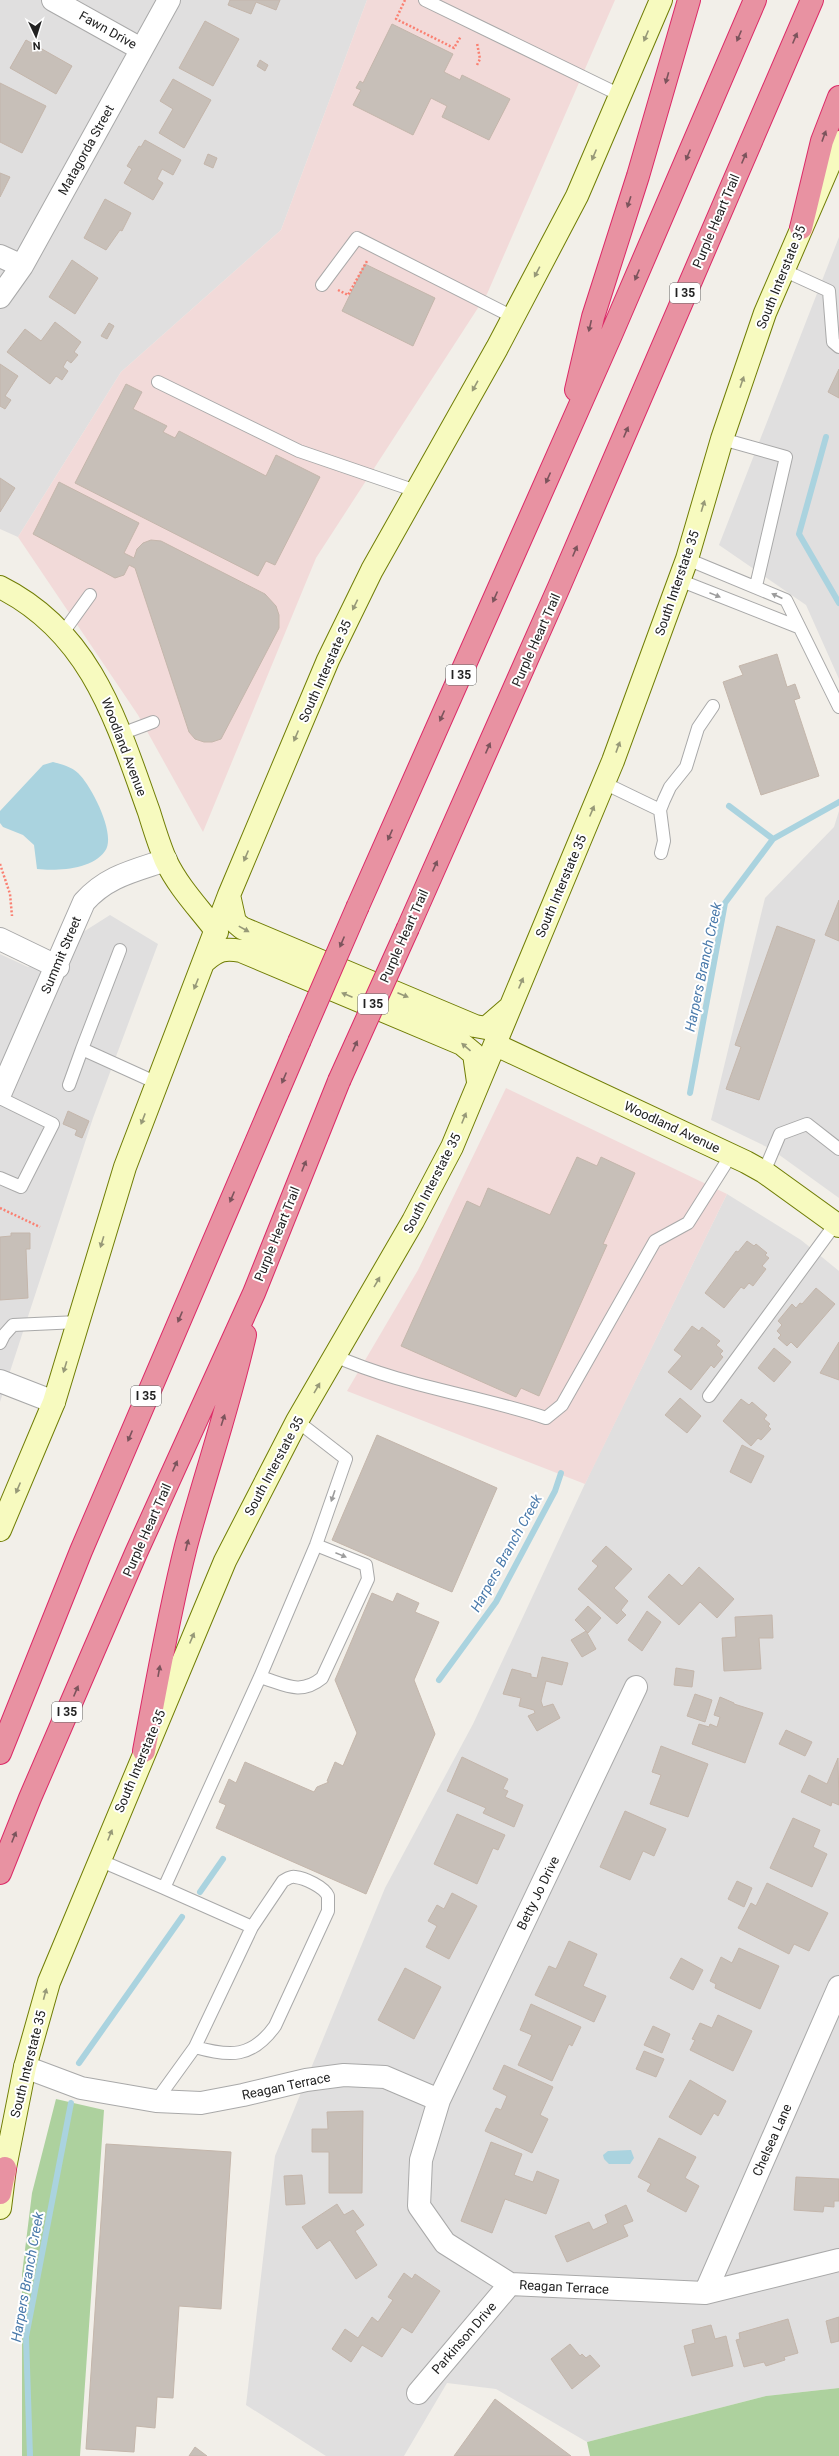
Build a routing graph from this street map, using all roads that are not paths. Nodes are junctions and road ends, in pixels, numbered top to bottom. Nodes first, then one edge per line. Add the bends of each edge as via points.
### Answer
1 (53, 0) edge
2 (169, 0) edge
3 (425, 0) edge
4 (661, 0) edge
5 (689, 0) edge
6 (755, 0) edge
7 (812, 0) edge
8 (141, 49) junction
9 (620, 95) junction
10 (839, 96) edge
11 (839, 142) edge
12 (801, 228) junction
13 (0, 256) edge
14 (22, 266) junction
15 (783, 270) junction
16 (323, 284) road end
17 (0, 297) edge
18 (513, 318) junction
19 (839, 347) edge
20 (158, 382) dead end
21 (722, 439) junction
22 (563, 443) junction
23 (416, 491) junction
24 (687, 559) junction
25 (679, 580) junction
26 (756, 586) junction
27 (0, 587) edge
28 (90, 595) dead end
29 (798, 627) junction
30 (62, 634) junction
31 (713, 706) dead end
32 (839, 707) edge
33 (153, 722) dead end
34 (121, 734) junction
35 (604, 783) junction
36 (660, 810) junction
37 (661, 853) dead end
38 (166, 860) junction
39 (229, 895) junction
40 (217, 932) junction
41 (0, 939) edge
42 (120, 950) dead end
43 (205, 961) junction
44 (58, 967) junction
45 (511, 1006) junction
46 (496, 1045) junction
47 (82, 1049) junction
48 (478, 1082) junction
49 (157, 1083) junction
50 (69, 1085) dead end
51 (0, 1094) edge
52 (0, 1098) edge
53 (839, 1148) edge
54 (731, 1155) junction
55 (764, 1172) junction
56 (0, 1178) edge
57 (838, 1224) edge
58 (254, 1294) junction
59 (78, 1322) junction
60 (0, 1343) edge
61 (335, 1356) junction
62 (0, 1381) edge
63 (709, 1396) dead end
64 (54, 1402) junction
65 (297, 1421) junction
66 (0, 1530) edge
67 (316, 1545) junction
68 (260, 1677) junction
69 (636, 1687) dead end
70 (144, 1751) junction
71 (0, 1754) edge
72 (99, 1860) junction
73 (0, 1873) edge
74 (164, 1888) junction
75 (252, 1927) junction
76 (839, 1986) edge
77 (195, 2047) junction
78 (25, 2067) junction
79 (439, 2100) junction
80 (156, 2101) junction
81 (5, 2168) junction
82 (0, 2194) edge
83 (0, 2208) edge
84 (839, 2260) edge
85 (510, 2284) junction
86 (705, 2293) junction
87 (418, 2392) dead end

1 - 8 street, Fawn Drive
2 - 8 street, Matagorda Street
3 - 9 lane
4 -> 9 main road, South Interstate 35
5 -> 22 highway via 638,176 592,317
6 -> 22 highway, I 35
58 -> 7 highway, Purple Heart Trail / I 35, bridge via 339,1081 559,587
8 - 14 street, Matagorda Street
9 -> 18 main road, South Interstate 35 via 577,196
12 -> 10 highway via 822,141
11 - 12 main road, South Interstate 35
12 - 15 main road, South Interstate 35
13 - 14 street
14 - 17 street, Matagorda Street
15 - 19 lane via 830,291 833,342
21 -> 15 main road, South Interstate 35 via 765,313
16 - 18 lane via 357,238
18 -> 23 main road, South Interstate 35
20 - 23 lane via 299,451
24 -> 21 main road, South Interstate 35
21 - 26 lane via 786,457
22 -> 71 highway, I 35, bridge via 299,1042 81,1551
23 -> 39 main road, South Interstate 35 via 372,570 328,660
24 - 25 main road, South Interstate 35
24 - 26 lane
25 -> 29 lane
35 -> 25 main road, South Interstate 35
29 -> 26 lane via 786,600
27 - 30 main road, Woodland Avenue via 36,610
28 - 30 lane
29 - 32 lane
30 - 34 main road, Woodland Avenue via 94,675
31 - 36 lane via 698,728 686,768 670,787
33 - 34 lane
34 - 38 main road, Woodland Avenue
35 - 36 lane
45 -> 35 main road, South Interstate 35
36 - 37 lane via 664,841
38 - 40 main road, Woodland Avenue via 180,886
38 - 44 street, Summit Street via 108,881 97,888 84,902
39 - 40 main road, South Interstate 35
39 -> 45 main road via 235,922 242,928 475,1026 486,1028
40 - 43 main road, South Interstate 35
41 - 44 street
42 - 47 lane
48 -> 43 main road via 474,1054 462,1044 241,951 226,948 216,951
43 -> 49 main road, South Interstate 35
44 - 51 street, Summit Street
45 - 46 main road, South Interstate 35
46 - 48 main road, South Interstate 35
46 - 54 main road, Woodland Avenue
47 - 49 lane
47 - 50 lane
61 -> 48 main road, South Interstate 35 via 452,1147
49 -> 59 main road, South Interstate 35 via 125,1167
52 - 56 lane via 53,1124 21,1187
53 - 55 lane via 807,1124 780,1134
54 - 55 main road, Woodland Avenue
54 - 61 lane via 688,1223 655,1241 562,1405 546,1418 520,1409 459,1396 356,1365
55 - 57 main road, Woodland Avenue
57 - 63 lane
70 -> 58 highway via 160,1661 186,1548 234,1384
73 -> 58 highway, Purple Heart Trail / I 35 via 136,1553
59 - 60 lane via 13,1325
59 -> 64 main road, South Interstate 35
65 -> 61 main road, South Interstate 35
62 - 64 street
64 -> 66 main road, South Interstate 35
65 -> 67 lane via 346,1459
70 -> 65 main road, South Interstate 35 via 225,1561
67 - 68 lane
67 -> 68 lane via 366,1565 368,1580 322,1678 315,1684 299,1689
68 - 74 lane
69 - 79 street, Betty Jo Drive
72 -> 70 main road, South Interstate 35
72 - 74 lane
78 -> 72 main road, South Interstate 35 via 49,1982
74 - 75 lane
75 - 77 lane
75 - 77 lane via 283,1881 289,1877 295,1876 319,1887 328,1896 328,1911 275,2026 265,2040 245,2051 226,2054
76 - 86 street, Chelsea Lane
77 - 80 lane
78 - 80 street, Reagan Terrace via 81,2088
78 - 81 main road, South Interstate 35
79 - 80 street, Reagan Terrace via 385,2077 344,2075 306,2080 243,2096 201,2103
79 - 85 street, Reagan Terrace via 421,2160 419,2206 445,2244
81 - 82 highway
81 - 83 main road, South Interstate 35
84 - 86 street, Reagan Terrace
85 - 86 street, Reagan Terrace
85 - 87 street, Parkinson Drive

